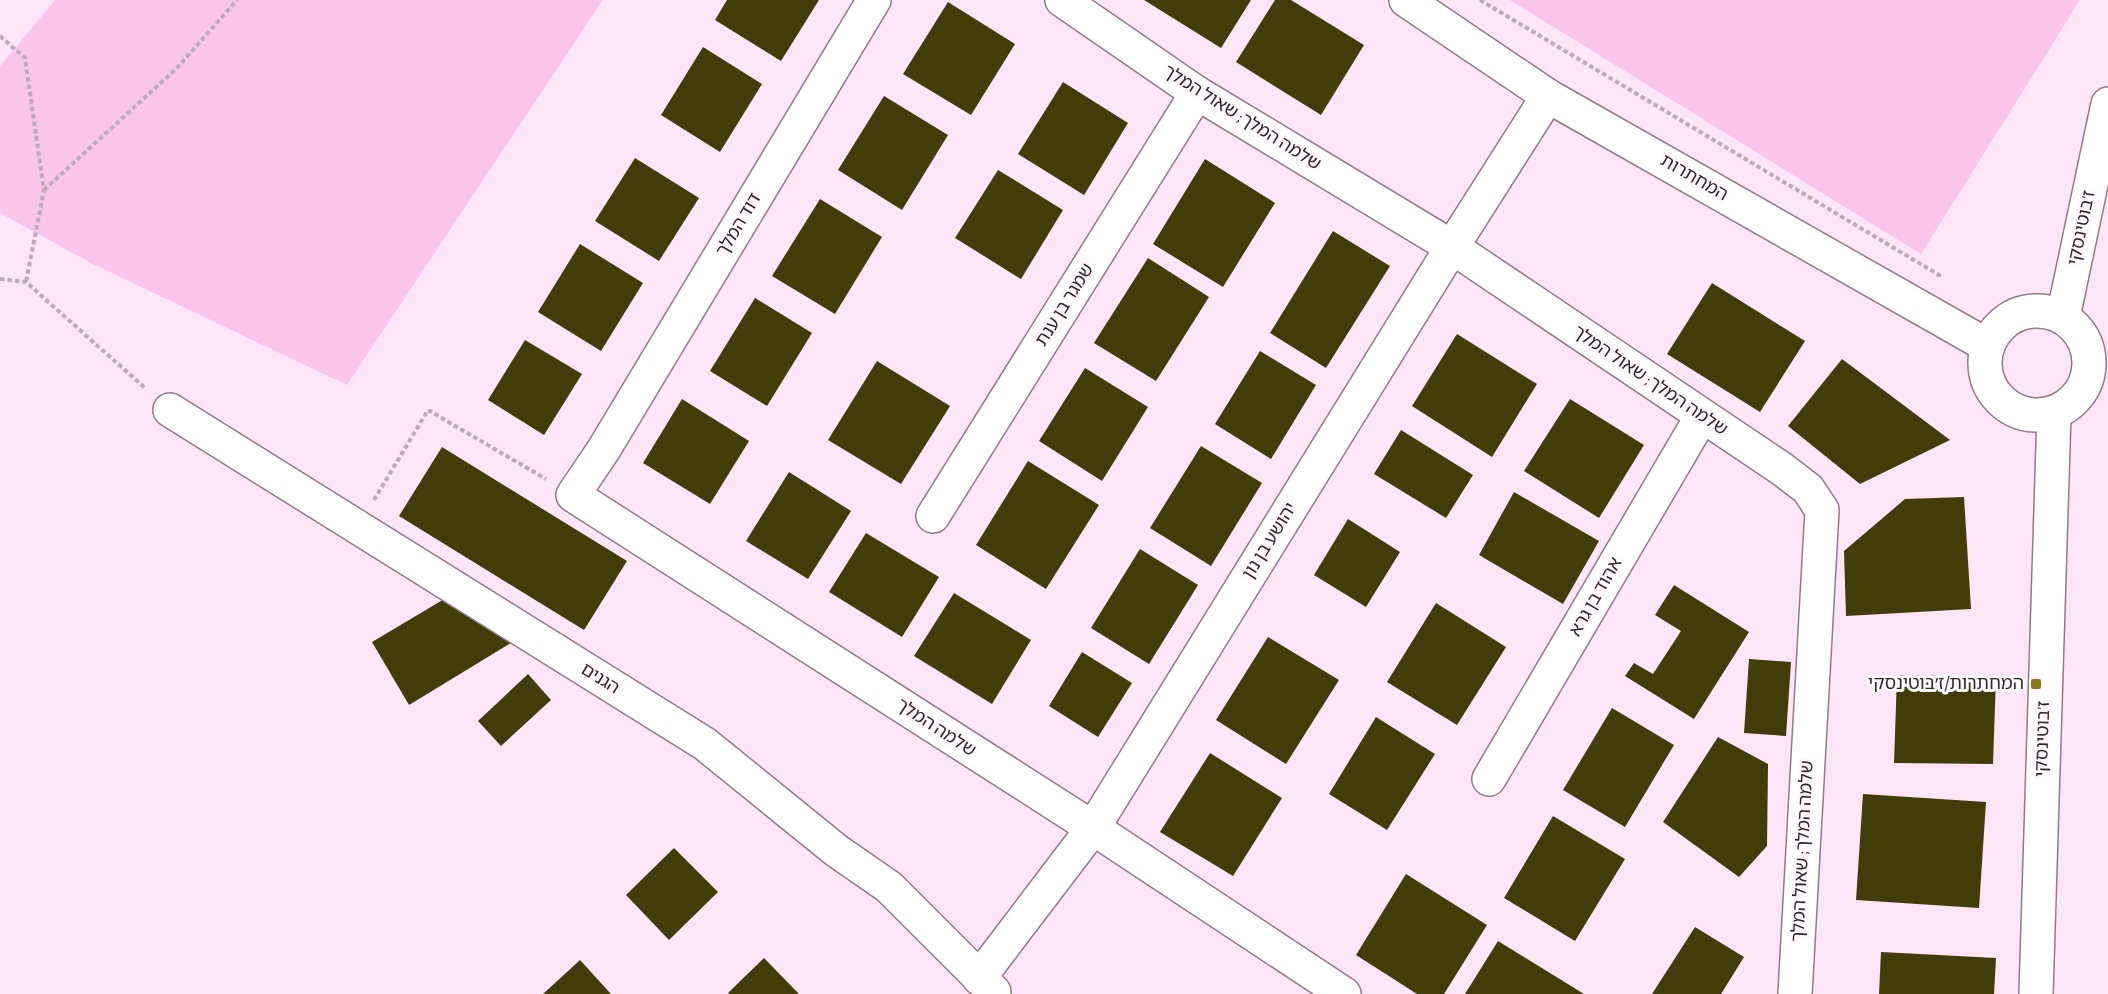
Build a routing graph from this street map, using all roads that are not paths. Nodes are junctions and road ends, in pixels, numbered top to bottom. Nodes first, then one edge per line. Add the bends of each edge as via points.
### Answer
1 (874, 0) edge
2 (1062, 0) edge
3 (1406, 0) edge
4 (1197, 93) junction
5 (1548, 96) junction
6 (2108, 104) edge
7 (1452, 247) junction
8 (2062, 317) junction
9 (1988, 346) junction
10 (170, 410) road end
11 (2054, 413) junction
12 (1702, 416) junction
13 (573, 495) joint
14 (933, 516) dead end
15 (1489, 779) dead end
16 (1094, 828) junction
17 (987, 986) edge
18 (1344, 994) edge
19 (1795, 994) edge
20 (2036, 994) edge

1 - 13 street, דוד המלך
2 - 4 street, שלמה המלך; שאול המלך
3 - 5 street, המחתרות
4 - 7 street, שלמה המלך; שאול המלך
4 - 14 street, שמגר בן ענת
5 - 7 street, יהושע בן נון
5 - 9 street, המחתרות
6 - 8 street, ז'בוטינסקי
7 - 12 street, שלמה המלך; שאול המלך
7 - 16 street, יהושע בן נון
8 - 9 street via 2046,311 2027,311 1996,330
8 - 11 street via 2076,328 2086,344 2089,362 2079,396
9 - 11 street via 1987,380 1995,394 2021,413
10 - 17 street, הגנים via 705,744 837,851 889,887
11 - 20 street, ז'בוטינסקי
12 - 15 street, אהוד בן גרא
12 - 19 street, שלמה המלך; שאול המלך via 1808,489 1822,510
13 - 16 street, שלמה המלך
16 - 17 street, יהושע בן נון
16 - 18 street, שלמה המלך

